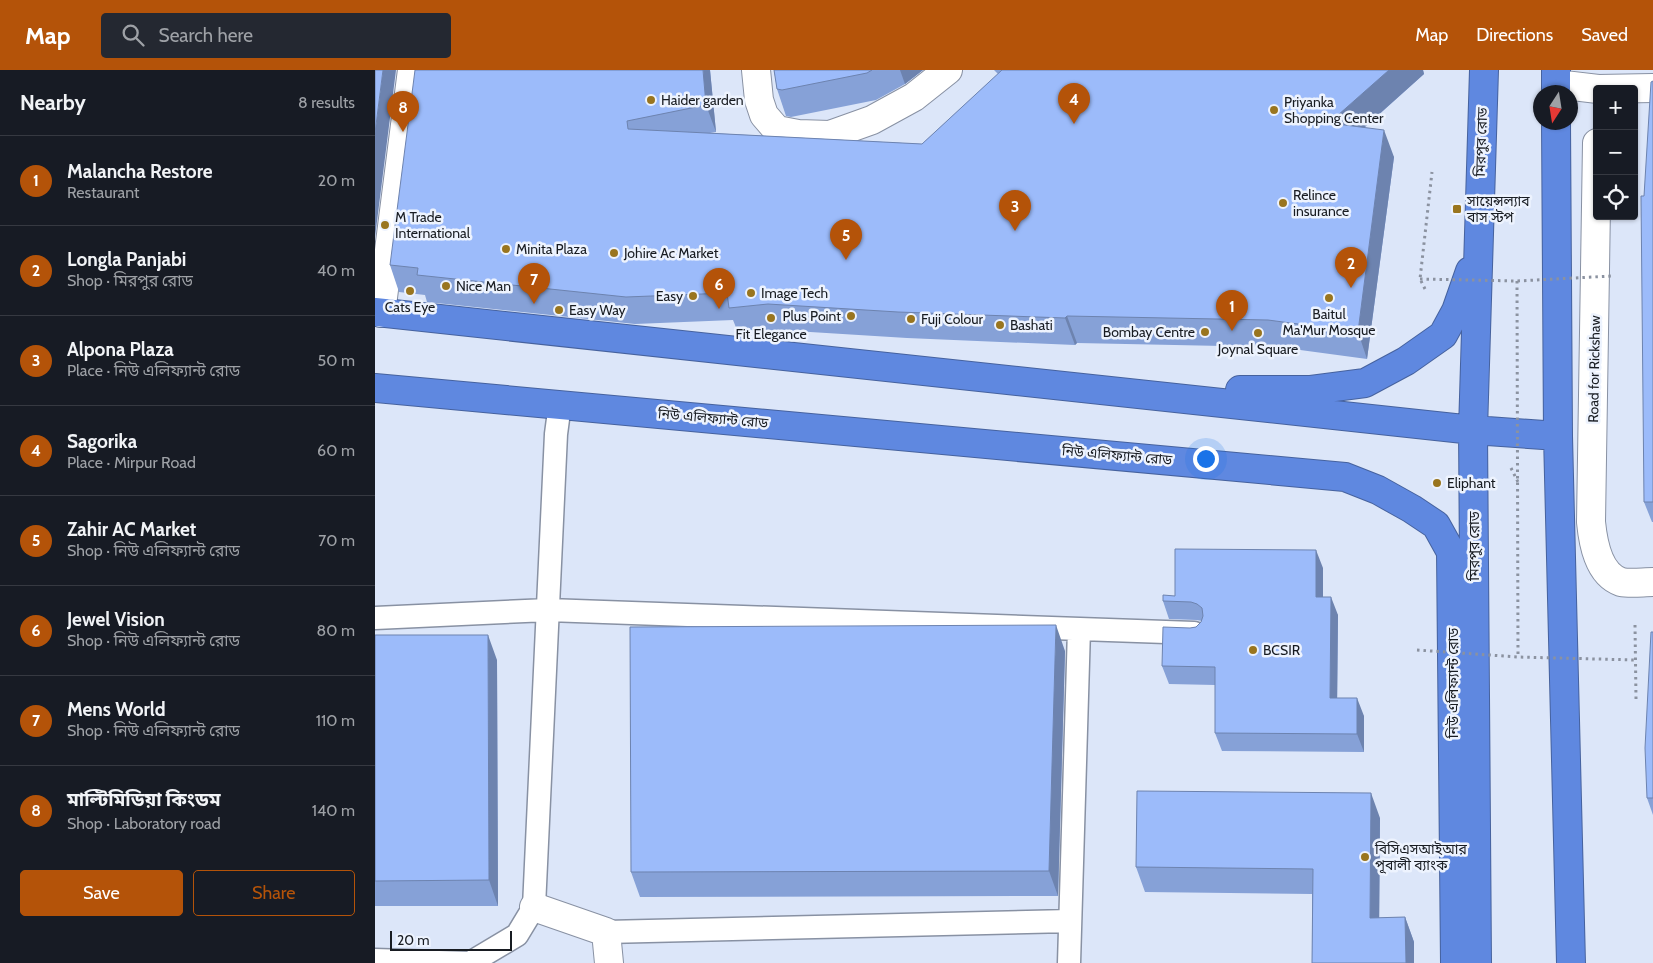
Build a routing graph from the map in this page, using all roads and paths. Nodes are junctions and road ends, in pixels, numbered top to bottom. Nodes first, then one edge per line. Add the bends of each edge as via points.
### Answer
1 (412, 70) edge
2 (756, 70) edge
3 (948, 70) edge
4 (1484, 70) edge
5 (1598, 70) edge
6 (1556, 82) edge
7 (1597, 85) edge
8 (1593, 88) edge
9 (1638, 88) edge
10 (1653, 88) edge
11 (1556, 130) edge
12 (1596, 175) edge
13 (1478, 247) junction
14 (1612, 276) dead end
15 (1420, 279) dead end
16 (1517, 281) junction
17 (378, 313) edge
18 (375, 388) edge
19 (1149, 396) junction
20 (559, 404) junction
21 (1473, 430) junction
22 (1558, 436) junction
23 (1653, 582) edge
24 (548, 610) junction
25 (375, 618) edge
26 (1635, 625) dead end
27 (1079, 629) junction
28 (1197, 633) edge
29 (1417, 650) dead end
30 (1518, 657) junction
31 (1636, 660) junction
32 (1636, 699) dead end
33 (534, 907) junction
34 (1071, 921) junction
35 (606, 932) junction
36 (375, 960) edge
37 (609, 963) edge
38 (1069, 963) edge
39 (1455, 963) edge
40 (1477, 963) edge
41 (1571, 963) edge

1 - 17 street
2 - 3 street via 759,100 765,115 777,130 830,135 872,120 914,97
4 - 13 highway, মিরপুর রোড
5 - 7 street
6 - 8 street
9 - 10 street
11 - 22 highway
12 - 23 street, Road for Rickshaw via 1593,541 1597,555 1614,578 1623,582
13 - 19 highway via 1456,310 1443,335 1406,361 1365,383 1311,390 1183,391
13 - 21 highway, মিরপুর রোড
14 - 16 path, bridge
15 - 16 path, bridge
16 - 30 path, bridge
17 - 19 highway
18 - 20 highway, নিউ এলিফ্যান্ট রোড
19 - 21 highway
20 - 24 lane
20 - 39 highway, নিউ এলিফ্যান্ট রোড via 1345,477 1412,509 1435,525 1451,552
21 - 22 highway
21 - 40 highway, মিরপুর রোড
22 - 41 highway
24 - 25 lane
24 - 27 lane
24 - 33 lane
26 - 31 path
27 - 28 lane
27 - 34 lane
29 - 30 path, bridge
30 - 31 path, bridge
31 - 32 path
33 - 35 street
33 - 36 lane via 517,935 470,962
34 - 35 lane
34 - 38 lane
35 - 37 street

